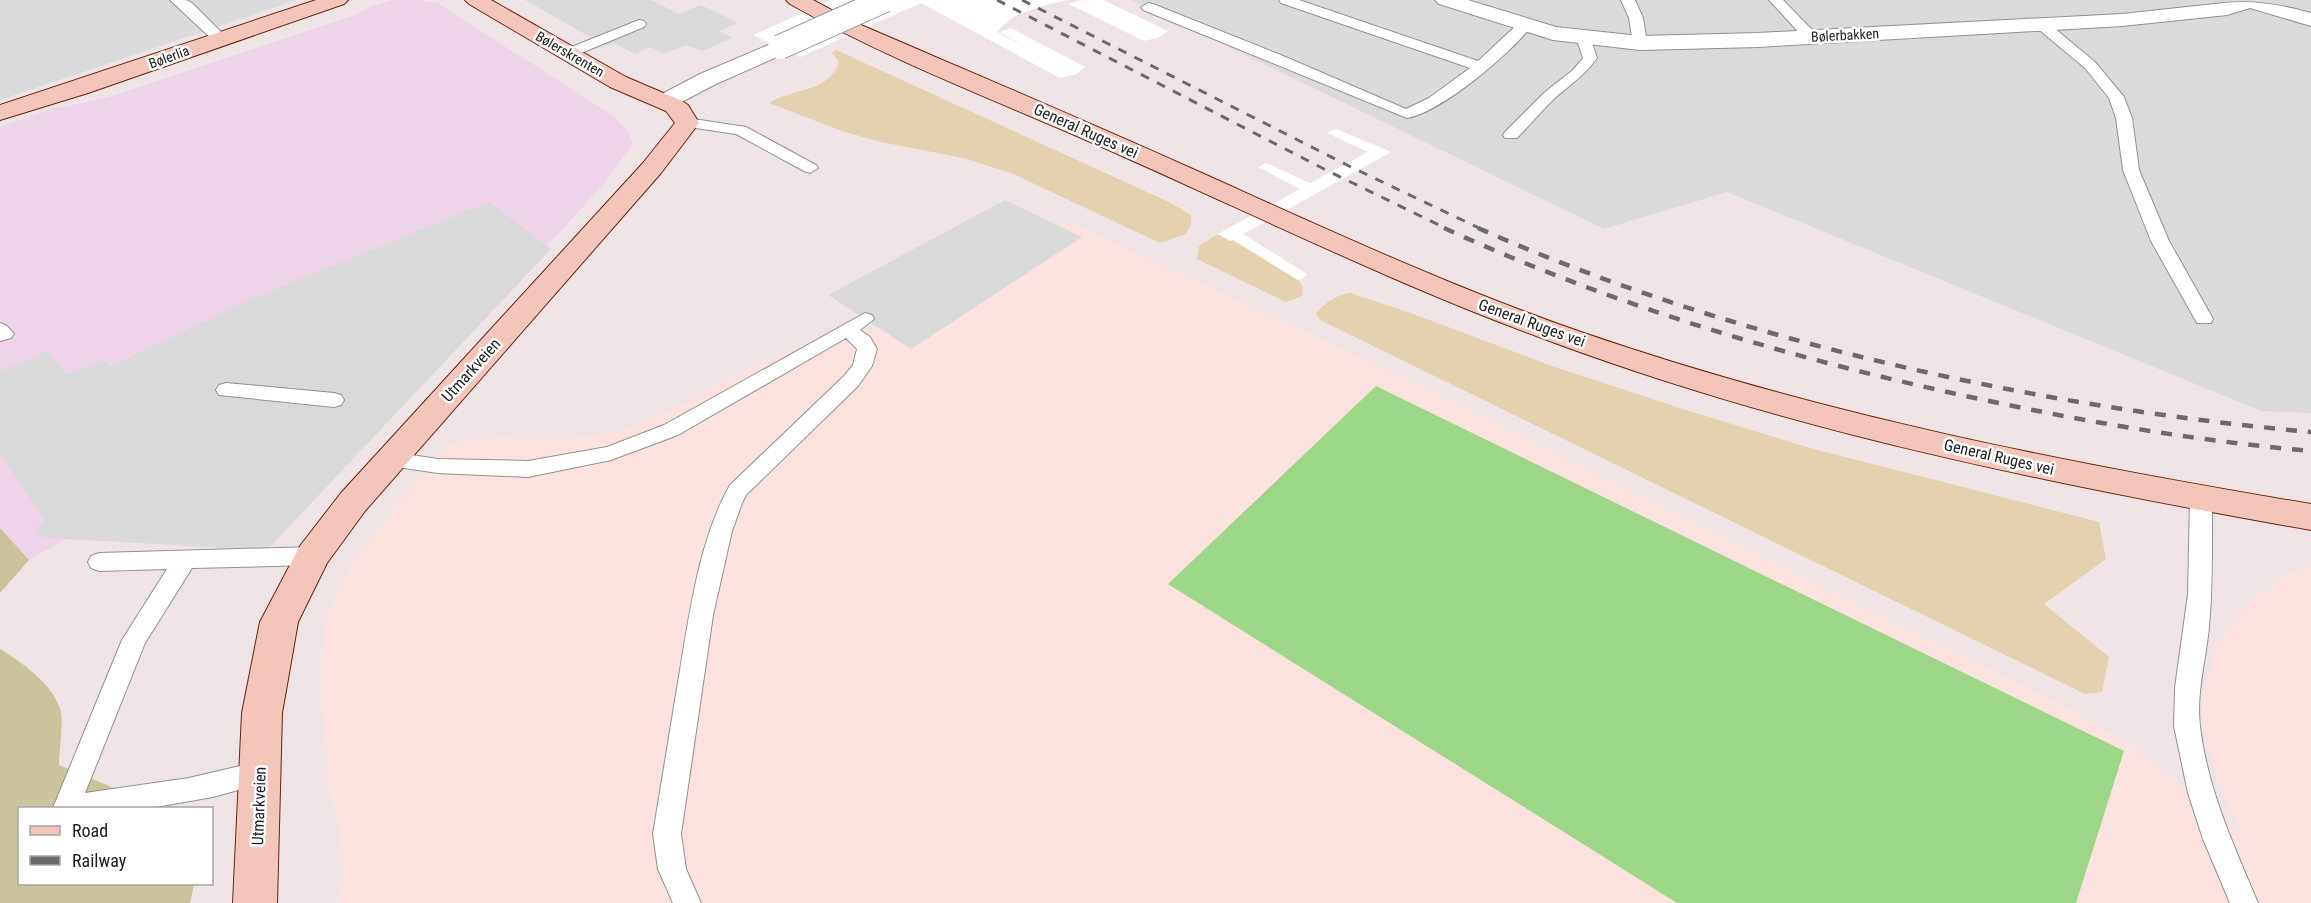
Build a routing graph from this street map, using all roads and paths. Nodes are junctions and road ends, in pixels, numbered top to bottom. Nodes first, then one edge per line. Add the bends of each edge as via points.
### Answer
1 (177, 0) edge
2 (337, 0) edge
3 (476, 0) edge
4 (797, 0) edge
5 (885, 0) edge
6 (1286, 0) edge
7 (1446, 0) edge
8 (1628, 0) edge
9 (1776, 0) edge
10 (2246, 1) edge
11 (1148, 7) dead end
12 (2311, 20) edge
13 (639, 24) dead end
14 (1525, 25) junction
15 (2042, 25) junction
16 (1811, 37) junction
17 (1583, 38) junction
18 (220, 39) junction
19 (1640, 43) junction
20 (569, 52) junction
21 (1479, 66) junction
22 (676, 112) junction
23 (0, 113) edge
24 (1511, 135) dead end
25 (810, 168) dead end
26 (2204, 319) dead end
27 (0, 329) edge
28 (0, 335) edge
29 (226, 390) dead end
30 (334, 400) dead end
31 (391, 459) junction
32 (2201, 499) junction
33 (2311, 517) edge
34 (313, 556) junction
35 (187, 558) junction
36 (99, 562) dead end
37 (261, 773) junction
38 (255, 903) edge
39 (687, 903) edge
40 (2244, 903) edge

1 - 18 lane
2 - 18 street, Bølerlia
3 - 20 street, Bølerskrenten
4 - 32 street, General Ruges vei via 846,27 1322,239 1572,339 1751,395 1894,433
5 - 22 street, Utmarkveien, bridge via 708,79
6 - 21 lane
7 - 14 street, Bølerbakken
8 - 19 lane
9 - 16 lane
10 - 12 street
10 - 15 street, Bølerbakken via 2227,9
11 - 21 lane via 1411,114 1462,82
13 - 20 lane
14 - 17 street, Bølerbakken
14 - 21 lane
15 - 16 street, Bølerbakken
15 - 26 lane via 2090,65 2116,97 2124,118 2130,170 2160,240
16 - 19 street, Bølerbakken
17 - 19 street, Bølerbakken
17 - 24 lane via 1590,58 1585,66
18 - 23 street, Bølerlia
20 - 22 street, Bølerskrenten
22 - 25 lane via 740,130
22 - 31 street, Utmarkveien via 652,168
27 - 28 lane via 4,334
29 - 30 lane
31 - 34 street, Utmarkveien
31 - 39 lane via 445,466 528,469 611,453 671,430 856,325 867,349 862,366 738,490 721,531 701,615 667,834 672,868
32 - 33 street, General Ruges vei
32 - 40 lane via 2201,570 2197,629 2185,692 2187,725 2192,761 2225,861
34 - 35 lane
34 - 37 street, Utmarkveien via 279,622 262,712
35 - 36 lane
35 - 37 lane via 135,640 66,807 153,797
37 - 38 street, Utmarkveien

